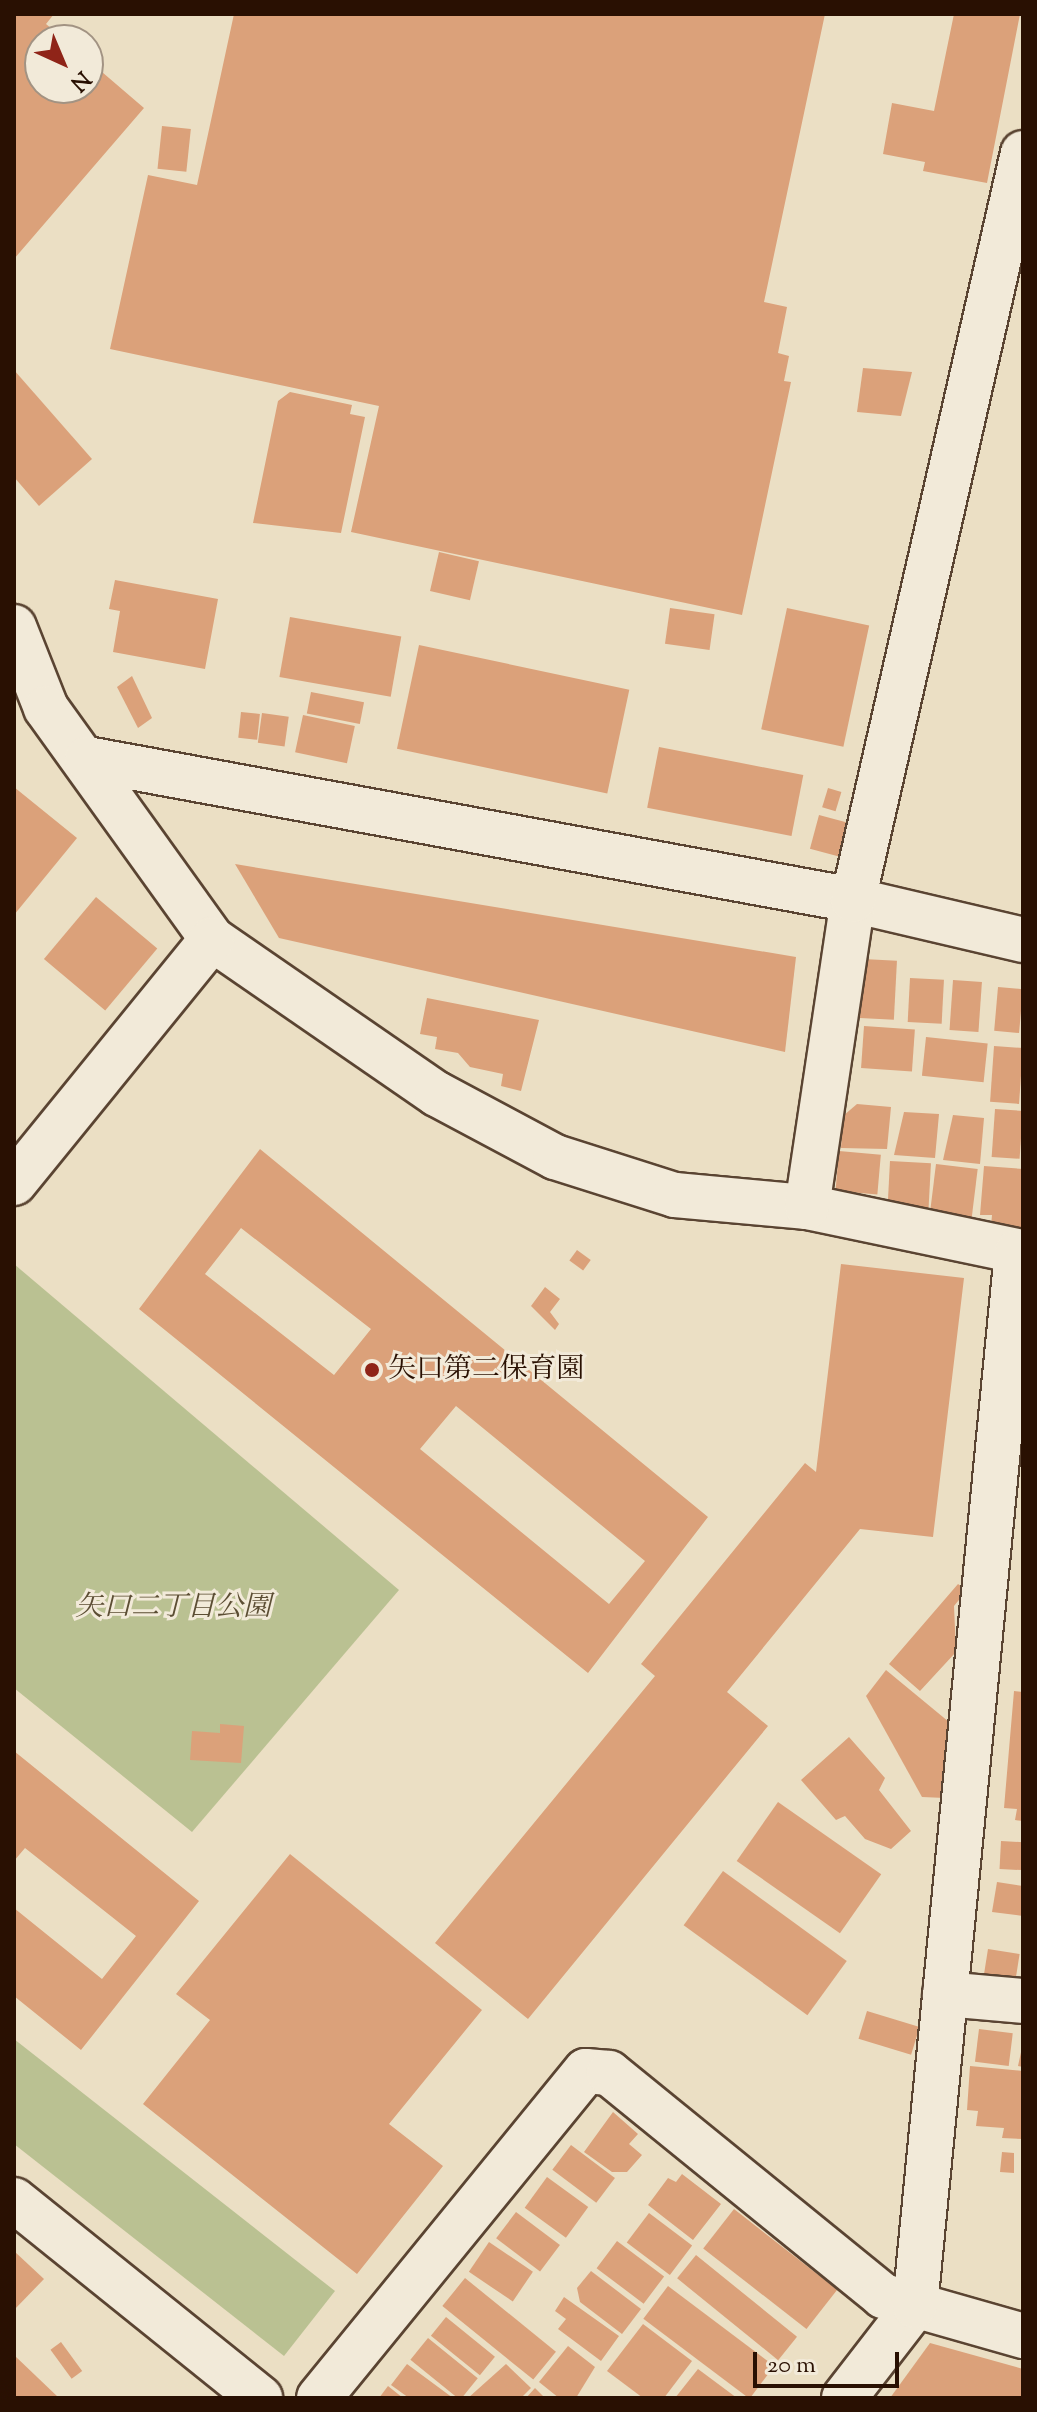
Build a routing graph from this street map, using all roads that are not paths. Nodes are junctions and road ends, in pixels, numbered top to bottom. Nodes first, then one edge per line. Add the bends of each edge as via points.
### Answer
1 (1023, 153) edge
2 (14, 627) edge
3 (87, 759) junction
4 (853, 900) junction
5 (212, 939) junction
6 (1023, 940) edge
7 (14, 1183) edge
8 (807, 1207) junction
9 (1020, 1252) edge
10 (945, 1994) junction
11 (1023, 2001) edge
12 (14, 2200) edge
13 (915, 2306) junction
14 (1023, 2336) edge
15 (260, 2398) edge
16 (319, 2398) edge
17 (844, 2398) edge

1 - 4 street
2 - 3 street via 46,708
3 - 4 street
3 - 5 street
4 - 6 street
4 - 8 street
5 - 7 street
5 - 8 street via 437,1094 555,1157 675,1195
8 - 9 street
9 - 10 street
10 - 11 street
10 - 13 street
12 - 15 street
13 - 14 street
13 - 16 street via 883,2296 609,2073 586,2071
13 - 17 street

